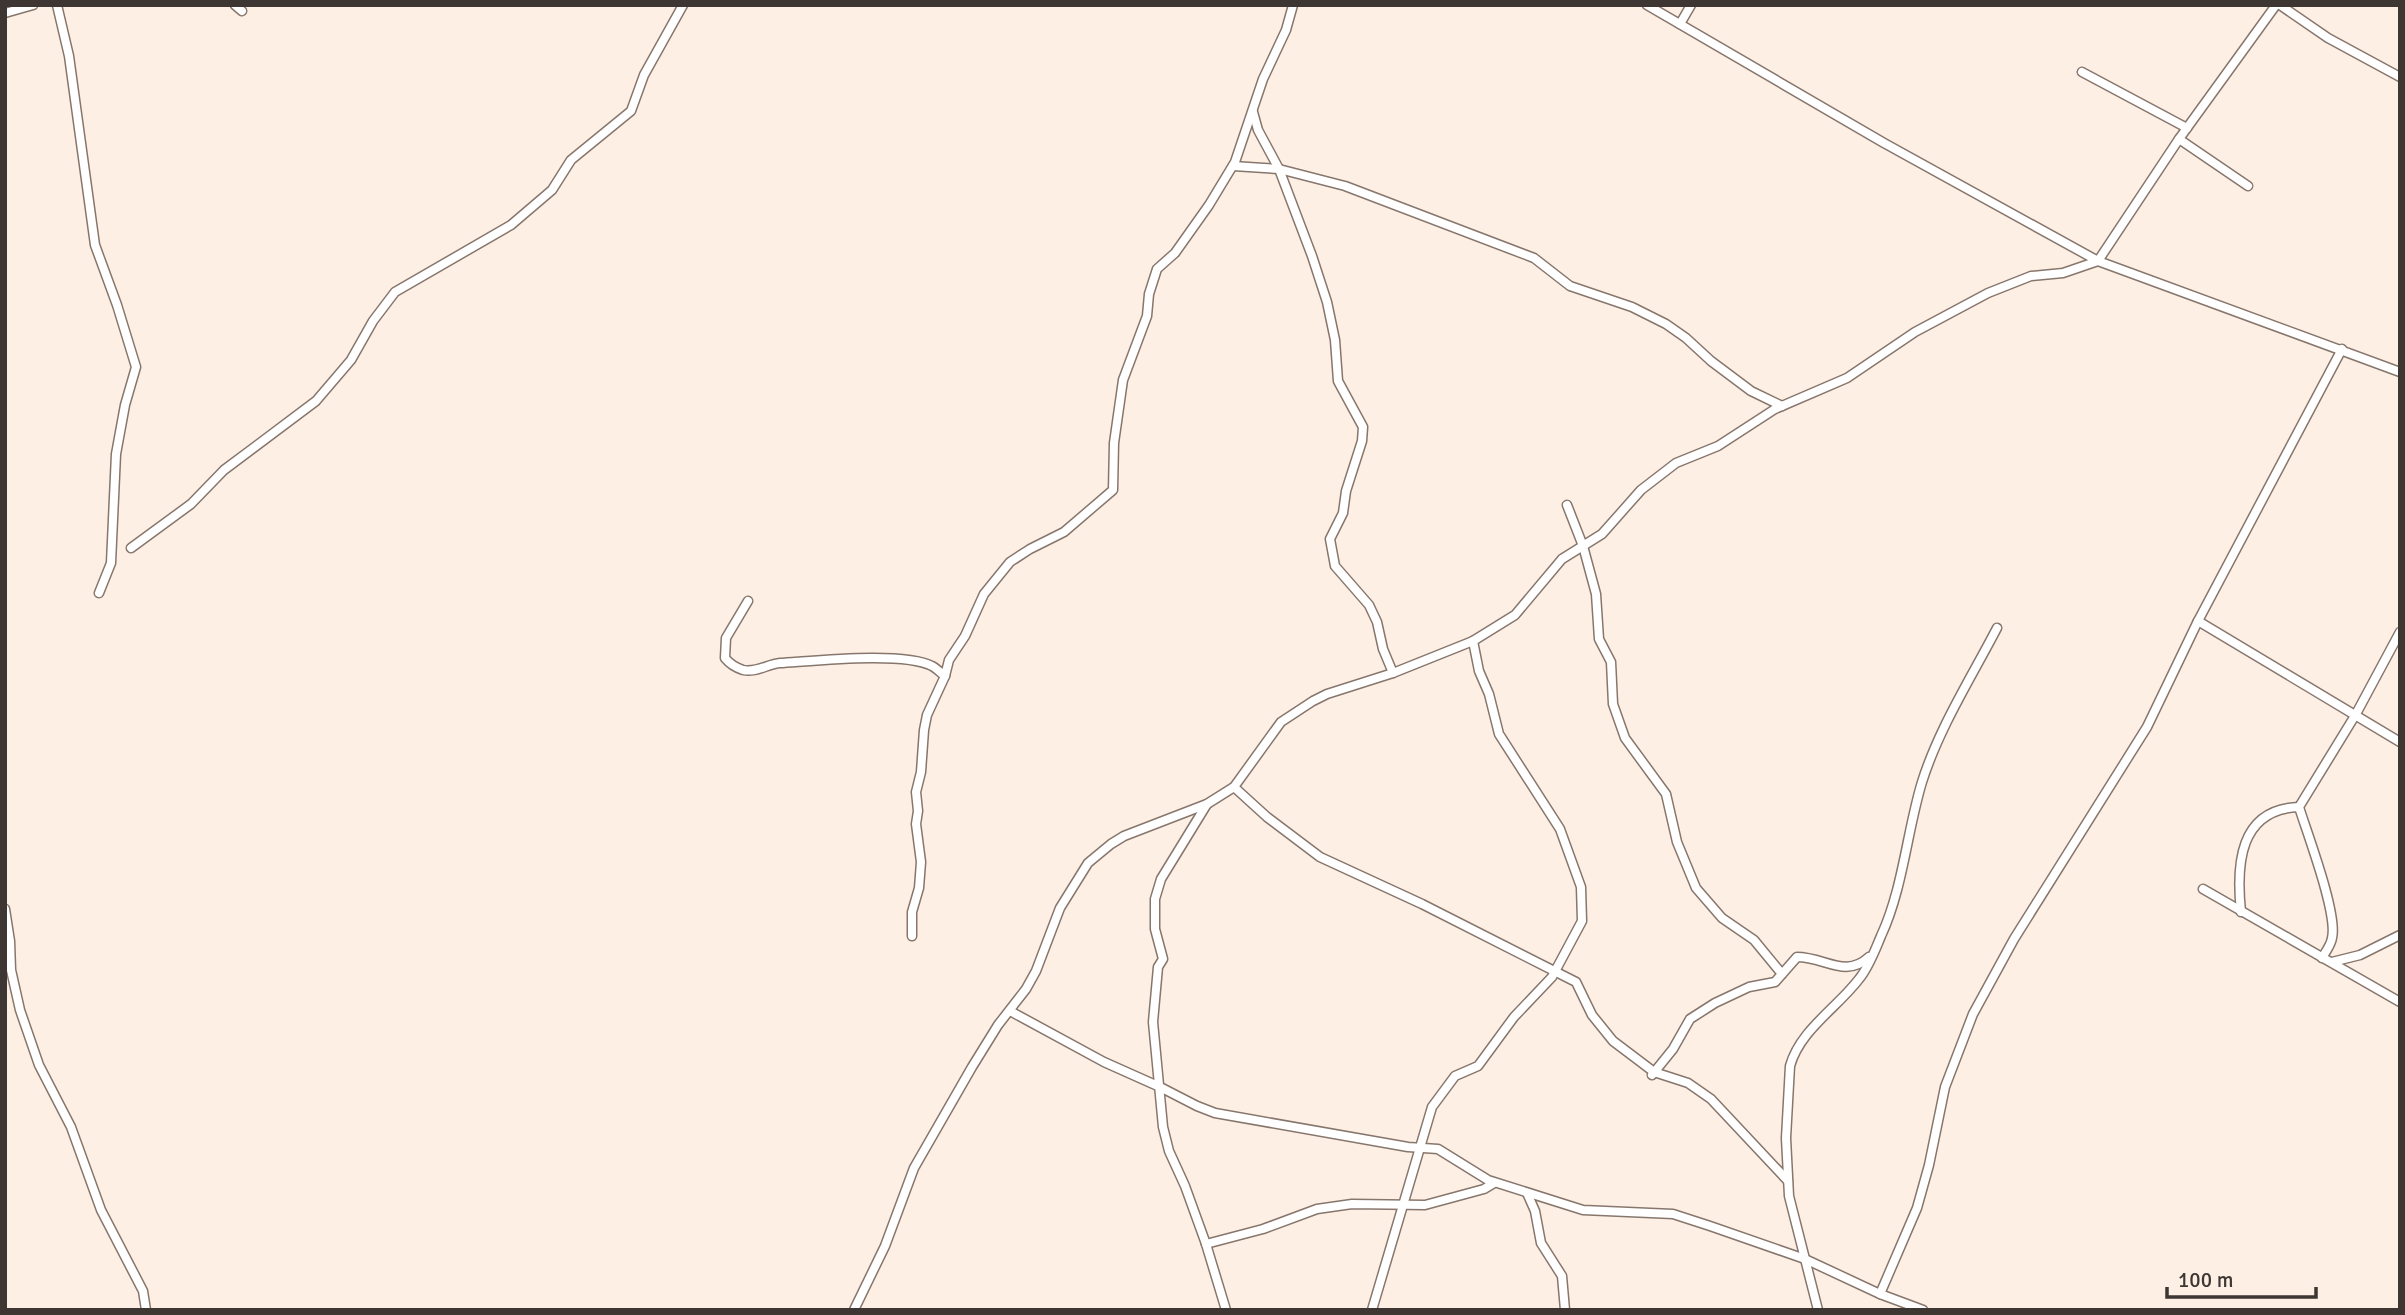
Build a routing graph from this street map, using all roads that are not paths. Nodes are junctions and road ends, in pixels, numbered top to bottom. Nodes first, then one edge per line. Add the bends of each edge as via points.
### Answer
1 (33, 5) edge
2 (57, 5) edge
3 (682, 5) edge
4 (1293, 5) edge
5 (1647, 5) edge
6 (1691, 5) edge
7 (2278, 5) edge
8 (5, 13) edge
9 (1680, 24) junction
10 (2082, 72) dead end
11 (2400, 77) edge
12 (1253, 112) junction
13 (2187, 128) junction
14 (2179, 139) junction
15 (1233, 166) junction
16 (1279, 169) junction
17 (2248, 186) dead end
18 (2098, 261) junction
19 (2342, 349) junction
20 (2400, 372) edge
21 (1782, 406) junction
22 (1567, 505) dead end
23 (1583, 546) junction
24 (131, 548) dead end
25 (99, 593) dead end
26 (748, 601) dead end
27 (2198, 621) junction
28 (1997, 628) dead end
29 (2400, 632) edge
30 (1473, 641) junction
31 (949, 660) junction
32 (932, 666) junction
33 (1392, 673) junction
34 (945, 676) junction
35 (2356, 714) junction
36 (2400, 742) edge
37 (1234, 787) junction
38 (1207, 804) junction
39 (2299, 807) junction
40 (2203, 889) dead end
41 (5, 909) edge
42 (2241, 912) junction
43 (2400, 935) edge
44 (912, 936) dead end
45 (1873, 953) junction
46 (2327, 960) junction
47 (1555, 973) junction
48 (1783, 974) junction
49 (2400, 1002) edge
50 (1010, 1011) junction
51 (1653, 1074) junction
52 (1160, 1087) junction
53 (1421, 1147) junction
54 (1788, 1181) junction
55 (1494, 1183) junction
56 (1527, 1193) junction
57 (1401, 1206) junction
58 (1206, 1244) junction
59 (1805, 1259) junction
60 (1880, 1294) junction
61 (146, 1310) edge
62 (854, 1310) edge
63 (1226, 1310) edge
64 (1372, 1310) edge
65 (1564, 1310) edge
66 (1818, 1310) edge
67 (1923, 1310) edge

1 - 8 street
2 - 25 street via 69,56 95,245 136,367 116,454 111,563
3 - 24 street via 644,75 631,111 571,160 552,190 510,225 395,292 351,360 316,401
4 - 12 street
5 - 9 street
6 - 9 street
7 - 11 street
7 - 13 street
9 - 18 street
10 - 13 street
12 - 15 street
12 - 16 street
13 - 14 street
14 - 17 street
14 - 18 street
15 - 16 street
15 - 31 street via 1175,253 1157,269 1147,316 1122,380 1113,490 1064,532 1010,562 984,594
16 - 21 street via 1345,186 1534,258 1570,286 1666,324 1751,391
16 - 33 street via 1327,302 1338,381 1363,427 1345,506 1330,539 1335,566 1377,621
18 - 19 street
18 - 21 street via 2063,273 2031,276 1988,293 1915,332 1847,379
19 - 20 street
19 - 27 street
21 - 23 street via 1718,446 1660,473 1602,534
22 - 23 street
23 - 30 street via 1562,559 1515,615
23 - 48 street via 1596,594 1599,639 1611,662 1613,704 1625,737 1666,794 1677,842 1696,888 1722,918 1754,940
26 - 32 street via 726,638 725,659 743,670 827,658 898,659
27 - 35 street
27 - 60 street via 2147,727 2014,939 1973,1014 1945,1087 1917,1208
28 - 45 street via 1930,758 1891,912
29 - 35 street
30 - 33 street
30 - 47 street via 1499,734 1553,815 1581,887 1582,921
31 - 32 street
31 - 34 street
32 - 34 street
33 - 37 street via 1327,694 1281,722
34 - 44 street via 927,715 916,792 921,862
35 - 36 street
35 - 39 street
37 - 38 street
37 - 47 street via 1320,858 1422,904
38 - 50 street via 1124,836 1088,863 1060,908 1036,971
38 - 52 street via 1161,879 1155,899 1155,929 1163,960 1153,1005
39 - 42 street via 2279,807 2258,821 2247,839 2238,881
39 - 46 street via 2333,927
40 - 42 street
41 - 61 street via 10,970 39,1065 71,1127 101,1210 143,1291
42 - 46 street
43 - 46 street via 2360,955
45 - 48 street via 1854,968 1797,957
45 - 54 street via 1860,979 1792,1056
46 - 49 street
47 - 51 street via 1576,982 1592,1015 1613,1041
47 - 53 street via 1514,1017 1478,1066 1458,1075 1432,1107
48 - 51 street via 1775,982 1749,987 1690,1019
50 - 52 street
50 - 62 street via 914,1168 885,1246
51 - 54 street via 1688,1083 1711,1099
52 - 53 street via 1215,1113
52 - 58 street via 1169,1152
53 - 55 street via 1438,1149
53 - 57 street
54 - 59 street
55 - 56 street
55 - 57 street via 1438,1202
56 - 59 street via 1590,1211 1672,1214
56 - 65 street via 1541,1243 1562,1276
57 - 58 street via 1352,1204 1317,1209
57 - 64 street
58 - 63 street
59 - 60 street
59 - 66 street
60 - 67 street

